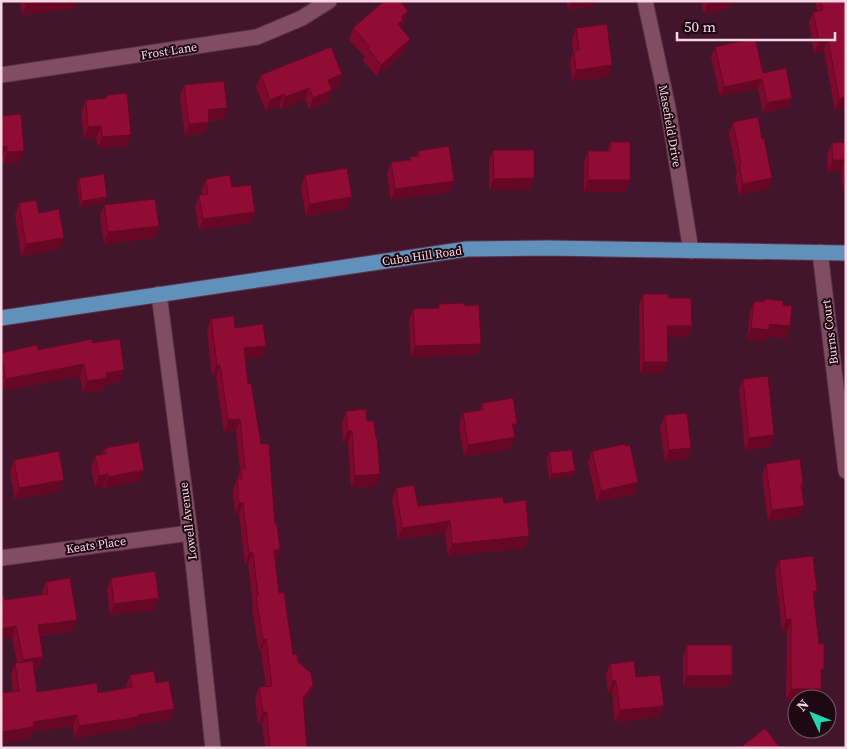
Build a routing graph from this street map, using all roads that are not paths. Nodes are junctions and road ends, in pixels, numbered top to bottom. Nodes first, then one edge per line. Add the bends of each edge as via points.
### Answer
1 (329, 1) edge
2 (645, 1) edge
3 (1, 75) edge
4 (691, 251) junction
5 (820, 252) junction
6 (846, 253) edge
7 (159, 294) junction
8 (1, 318) edge
9 (846, 471) edge
10 (190, 532) junction
11 (1, 558) edge
12 (213, 748) edge

1 - 3 street, Frost Lane via 302,18 257,37
2 - 4 street, Masefield Drive via 668,108
4 - 5 main road, Cuba Hill Road
4 - 7 main road, Cuba Hill Road via 467,250
5 - 6 main road, Cuba Hill Road
5 - 9 street, Burns Court
7 - 8 main road, Cuba Hill Road
7 - 10 street, Lowell Avenue
10 - 11 street, Keats Place
10 - 12 street, Lowell Avenue

